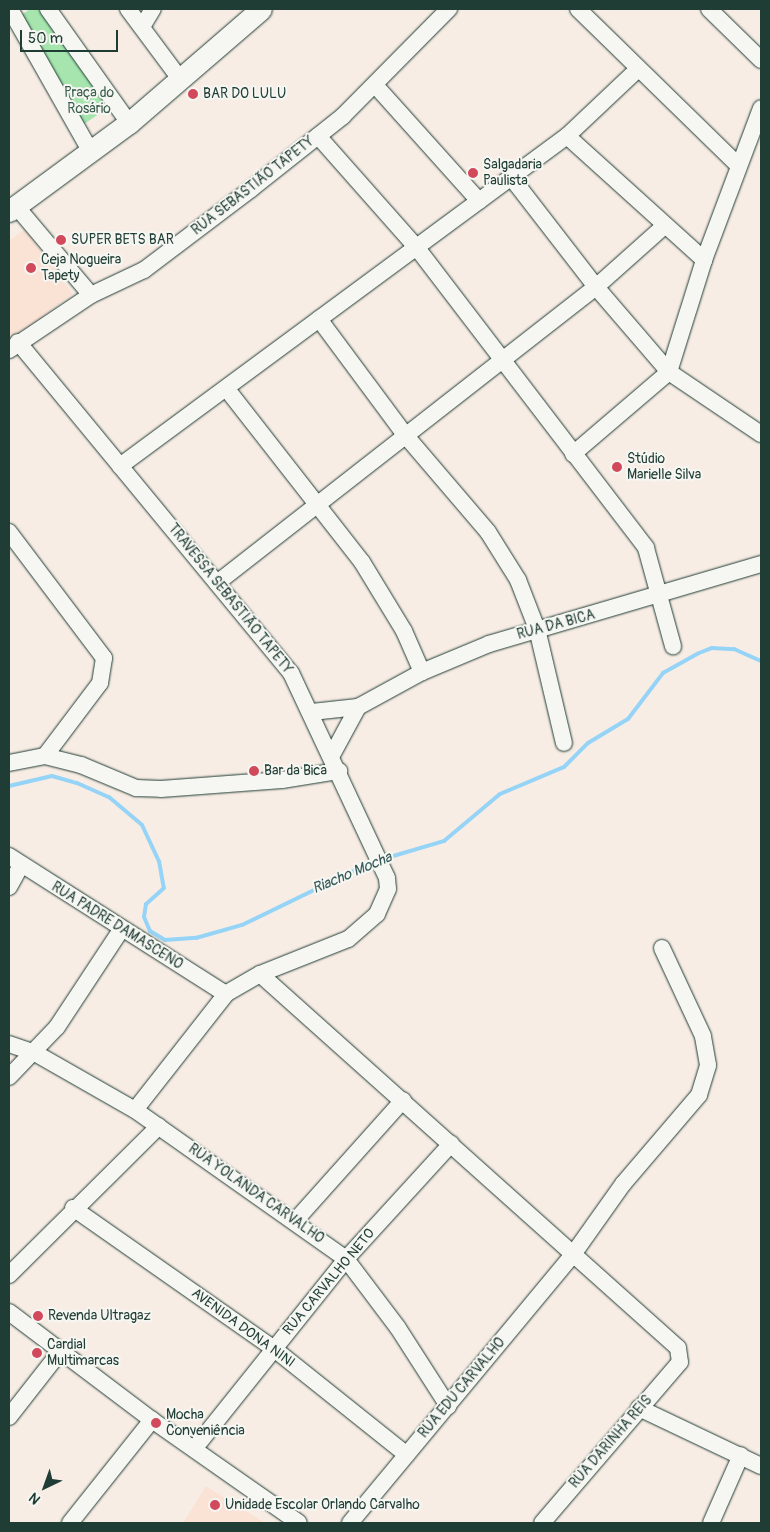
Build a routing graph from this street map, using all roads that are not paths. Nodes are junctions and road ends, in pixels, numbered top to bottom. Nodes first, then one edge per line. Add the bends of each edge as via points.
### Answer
1 (10, 9) edge
2 (48, 9) edge
3 (128, 9) edge
4 (153, 9) edge
5 (261, 9) edge
6 (449, 9) edge
7 (578, 9) edge
8 (709, 9) edge
9 (142, 27) junction
10 (761, 60) edge
11 (637, 70) junction
12 (180, 79) junction
13 (375, 85) junction
14 (761, 108) edge
15 (129, 123) junction
16 (318, 136) junction
17 (567, 136) junction
18 (91, 152) junction
19 (738, 165) junction
20 (511, 177) junction
21 (479, 201) junction
22 (13, 209) edge
23 (663, 227) junction
24 (417, 248) junction
25 (704, 260) junction
26 (596, 287) junction
27 (91, 295) junction
28 (319, 319) junction
29 (13, 346) edge
30 (501, 362) junction
31 (669, 372) junction
32 (226, 388) junction
33 (761, 434) edge
34 (406, 436) junction
35 (573, 454) junction
36 (120, 466) junction
37 (318, 503) junction
38 (9, 532) edge
39 (761, 564) edge
40 (217, 583) junction
41 (660, 595) junction
42 (537, 629) junction
43 (673, 646) dead end
44 (422, 672) junction
45 (358, 707) junction
46 (312, 712) junction
47 (564, 743) dead end
48 (332, 755) junction
49 (45, 756) junction
50 (9, 762) edge
51 (339, 771) junction
52 (15, 861) edge
53 (9, 887) edge
54 (121, 930) junction
55 (662, 948) dead end
56 (260, 974) junction
57 (226, 994) junction
58 (9, 1044) edge
59 (35, 1053) junction
60 (9, 1077) edge
61 (403, 1100) junction
62 (136, 1110) junction
63 (159, 1126) junction
64 (451, 1144) junction
65 (73, 1208) junction
66 (295, 1221) junction
67 (574, 1253) junction
68 (346, 1259) junction
69 (9, 1275) edge
70 (9, 1312) edge
71 (273, 1348) junction
72 (60, 1352) junction
73 (448, 1406) junction
74 (639, 1408) junction
75 (9, 1417) edge
76 (152, 1420) junction
77 (194, 1449) junction
78 (407, 1455) junction
79 (741, 1456) junction
80 (761, 1466) edge
81 (70, 1523) edge
82 (299, 1523) edge
83 (350, 1523) edge
84 (542, 1523) edge
85 (711, 1523) edge

1 - 18 street
2 - 15 street
3 - 9 street
4 - 9 street
5 - 12 main road
6 - 13 street, RUA SEBASTIÃO TAPETY
7 - 11 street
8 - 10 street
9 - 12 street
11 - 17 street
11 - 19 street
12 - 15 main road
13 - 16 street, RUA SEBASTIÃO TAPETY
13 - 21 street
14 - 19 street
15 - 18 main road
16 - 24 street
16 - 27 street, RUA SEBASTIÃO TAPETY via 144,270
17 - 20 street
17 - 23 street
18 - 22 main road
19 - 25 street
20 - 21 street
20 - 26 street
21 - 24 street
22 - 27 street
23 - 25 street
23 - 26 street
24 - 28 street
24 - 30 street
25 - 31 street
26 - 30 street
26 - 31 street
27 - 29 street, RUA SEBASTIÃO TAPETY
28 - 32 street
28 - 34 street
29 - 36 street, TRAVESSA SEBASTIÃO TAPETY
30 - 34 street
30 - 35 street
31 - 33 street
31 - 35 street
32 - 36 street
32 - 37 street
34 - 37 street
34 - 42 street via 488,532 518,580
35 - 41 street via 646,548
36 - 40 street, TRAVESSA SEBASTIÃO TAPETY
37 - 40 street
37 - 44 street via 386,598
38 - 49 street via 104,658 100,683
39 - 41 street, RUA DA BICA
40 - 46 street, TRAVESSA SEBASTIÃO TAPETY via 290,672
41 - 42 street, RUA DA BICA
41 - 43 street
42 - 44 street, RUA DA BICA
42 - 47 street
44 - 45 street, RUA DA BICA
45 - 46 street, RUA DA BICA
45 - 48 street
46 - 48 street, TRAVESSA SEBASTIÃO TAPETY
48 - 51 street, TRAVESSA SEBASTIÃO TAPETY
49 - 50 street
49 - 51 street via 81,765 136,788 282,780
51 - 56 street, TRAVESSA SEBASTIÃO TAPETY via 382,862 388,889 377,914 348,939
52 - 53 street
52 - 54 street, RUA PADRE DAMASCENO
54 - 57 street, RUA PADRE DAMASCENO
54 - 59 street via 74,1004
55 - 67 street, RUA EDU CARVALHO via 703,1036 706,1077 699,1095 623,1184
56 - 57 street
56 - 61 street
57 - 62 street
58 - 59 street, RUA YOLANDA CARVALHO
59 - 60 street
59 - 62 street, RUA YOLANDA CARVALHO
61 - 64 street
61 - 66 street
62 - 63 street, RUA YOLANDA CARVALHO
63 - 65 street
63 - 66 street, RUA YOLANDA CARVALHO
64 - 67 street
64 - 68 street, RUA CARVALHO NETO
65 - 69 street
65 - 71 street, AVENIDA DONA NINI
66 - 68 street, RUA YOLANDA CARVALHO
67 - 73 street, RUA EDU CARVALHO
67 - 74 street, RUA DARINHA REIS via 671,1340 681,1354 680,1362
68 - 71 street, RUA CARVALHO NETO
68 - 73 street, RUA YOLANDA CARVALHO via 398,1328
70 - 72 street
71 - 77 street, RUA CARVALHO NETO
71 - 78 street, AVENIDA DONA NINI
72 - 75 street
72 - 76 street
73 - 78 street, RUA EDU CARVALHO
74 - 79 street
74 - 84 street, RUA DARINHA REIS
76 - 77 street
76 - 81 street
77 - 82 street
78 - 83 street, RUA EDU CARVALHO
79 - 80 street
79 - 85 street

